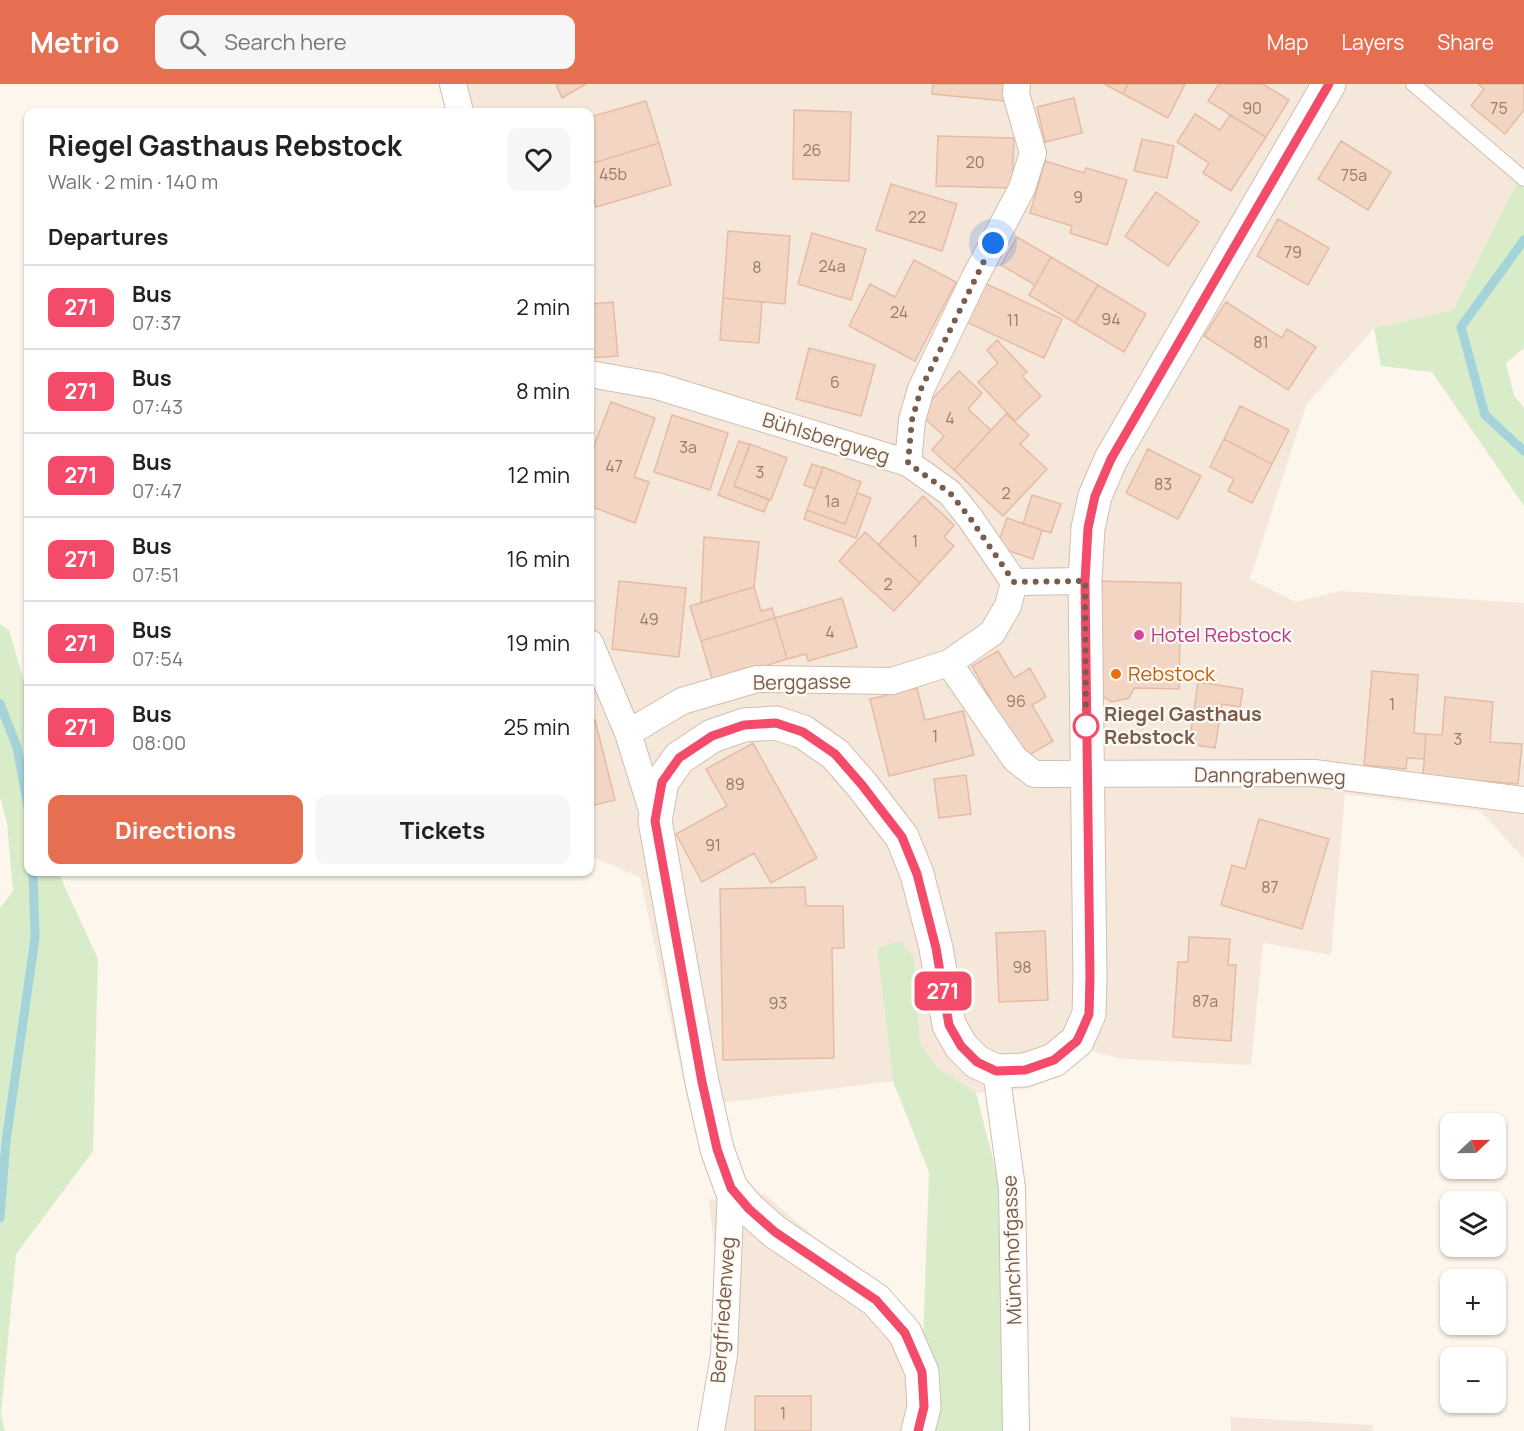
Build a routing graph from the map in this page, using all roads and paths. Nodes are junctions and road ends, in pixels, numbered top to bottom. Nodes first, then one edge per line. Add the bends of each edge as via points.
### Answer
1 (453, 84) edge
2 (1017, 84) edge
3 (1329, 84) edge
4 (1413, 84) edge
5 (459, 108) edge
6 (1524, 179) edge
7 (594, 375) edge
8 (908, 463) junction
9 (1085, 581) junction
10 (1014, 582) junction
11 (594, 652) edge
12 (949, 663) junction
13 (628, 733) junction
14 (1086, 775) junction
15 (1524, 800) edge
16 (655, 821) junction
17 (996, 1071) junction
18 (731, 1188) junction
19 (711, 1431) edge
20 (918, 1431) edge
21 (1016, 1431) edge

1 - 5 street
2 - 8 street via 1016,94 1033,153 1023,188 921,389 912,420
3 - 9 street via 1111,459 1095,496 1088,528
4 - 6 lane
7 - 8 street, Bühlsbergweg via 657,386
8 - 10 street, Bühlsbergweg via 950,493
9 - 10 street
9 - 14 street
10 - 12 street, Berggasse via 1008,606 992,633
11 - 13 street
12 - 13 street, Berggasse via 892,681 757,680 682,701
12 - 14 street via 1015,759 1034,774
13 - 16 street
14 - 15 street, Danngrabenweg via 1314,773
14 - 17 street via 1089,1014 1077,1041 1054,1060 1025,1070
16 - 17 street via 662,782 679,758 712,736 744,725 776,723 803,732 835,754 902,837 917,874 936,948 949,1025 961,1046 977,1062
16 - 18 street via 702,1082 717,1149
17 - 21 street, Münchhofgasse via 1012,1188
18 - 19 street, Bergfriedenweg via 724,1355
18 - 20 street via 775,1232 876,1300 905,1333 922,1372 924,1407

